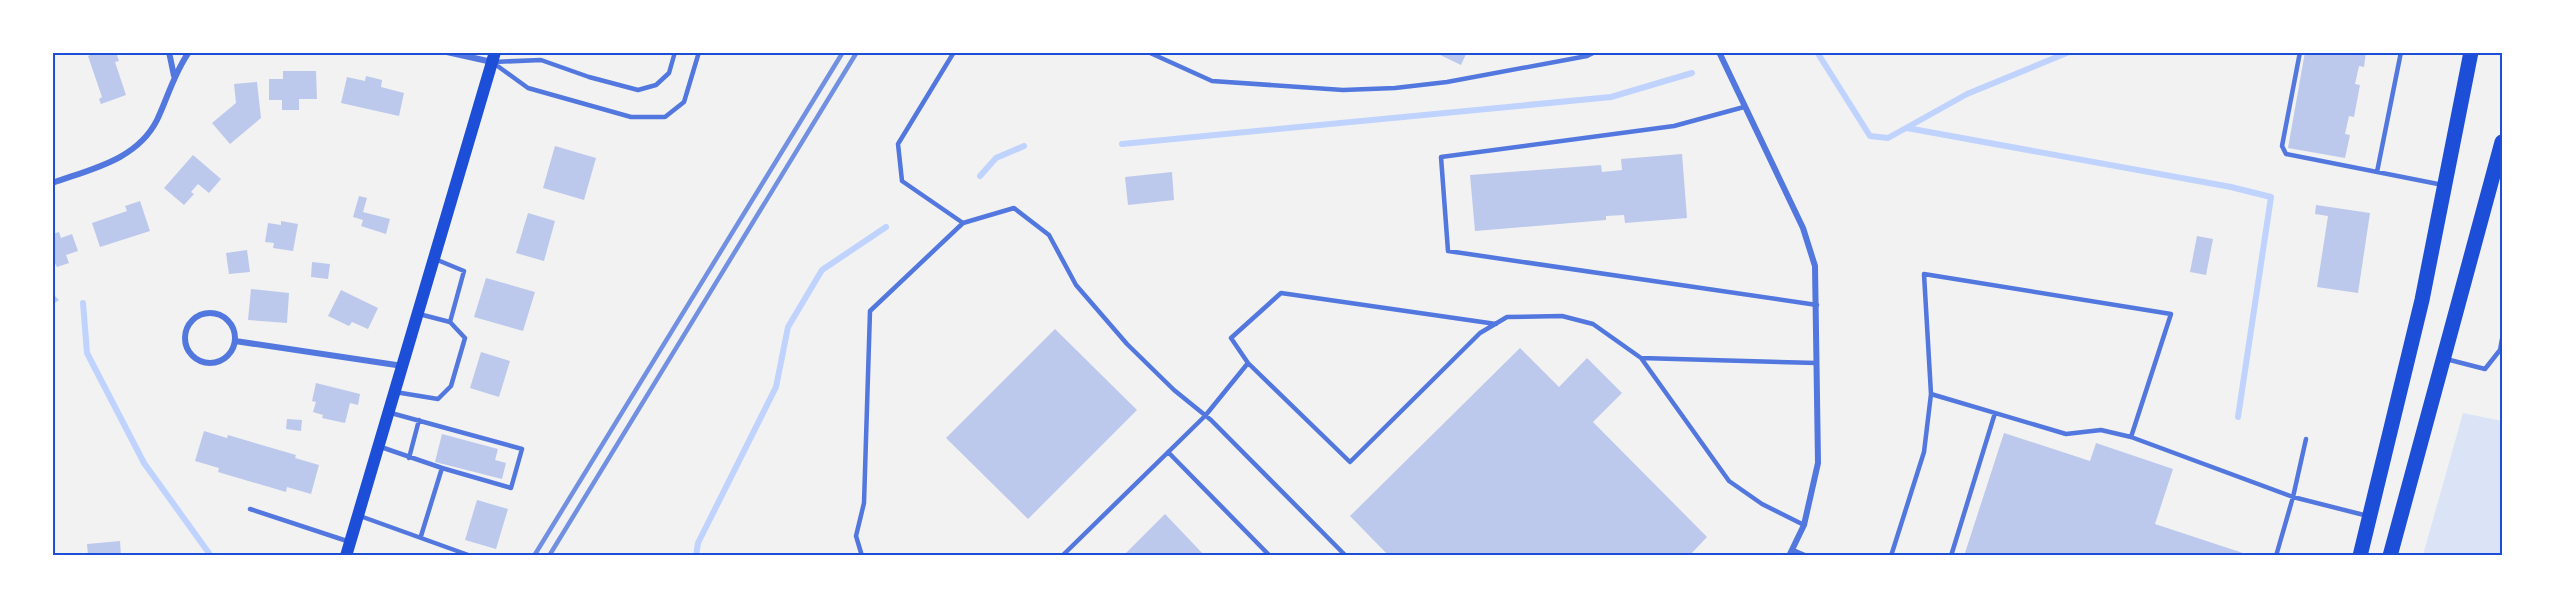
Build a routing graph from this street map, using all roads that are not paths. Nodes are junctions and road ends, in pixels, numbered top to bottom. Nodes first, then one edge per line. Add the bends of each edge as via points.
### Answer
1 (169, 52) edge
2 (189, 52) edge
3 (447, 52) edge
4 (675, 52) edge
5 (699, 52) edge
6 (954, 52) edge
7 (1148, 52) edge
8 (1595, 52) edge
9 (1719, 52) edge
10 (2300, 52) edge
11 (2401, 52) edge
12 (2471, 52) edge
13 (494, 57) edge
14 (174, 76) junction
15 (1744, 107) junction
16 (2502, 142) edge
17 (2377, 172) junction
18 (52, 183) edge
19 (2446, 186) junction
20 (963, 223) junction
21 (434, 259) junction
22 (1817, 305) junction
23 (419, 314) junction
24 (450, 322) junction
25 (1496, 324) junction
26 (2502, 339) edge
27 (235, 341) junction
28 (1641, 358) junction
29 (2444, 358) junction
30 (1248, 363) junction
31 (1817, 363) junction
32 (403, 366) junction
33 (395, 392) junction
34 (1931, 394) junction
35 (389, 412) junction
36 (1995, 413) junction
37 (1205, 416) junction
38 (419, 420) junction
39 (2131, 438) junction
40 (2306, 439) dead end
41 (378, 446) junction
42 (1168, 452) junction
43 (409, 458) junction
44 (442, 468) junction
45 (2294, 497) junction
46 (249, 509) dead end
47 (358, 516) junction
48 (2370, 517) junction
49 (1804, 525) junction
50 (421, 536) junction
51 (350, 542) junction
52 (1791, 553) edge
53 (346, 555) edge
54 (471, 555) edge
55 (862, 555) edge
56 (1062, 555) edge
57 (1270, 555) edge
58 (1346, 555) edge
59 (1807, 555) edge
60 (1892, 555) edge
61 (1951, 555) edge
62 (2276, 555) edge
63 (2360, 555) edge
64 (2390, 555) edge

1 - 14 street
2 - 14 street
3 - 13 street
4 - 13 lane via 669,73 656,85 638,90 541,60
5 - 13 lane via 684,102 665,117 631,117 528,88
6 - 20 lane via 898,144 902,181
7 - 8 lane via 1212,81 1343,90 1447,82
9 - 15 street
10 - 17 lane via 2282,146 2286,154
11 - 17 lane
12 - 19 main road
13 - 21 main road
14 - 18 street via 156,122 128,153
15 - 22 street via 1803,228 1815,266
15 - 22 lane via 1674,126 1441,157 1448,251
16 - 29 main road
17 - 19 lane
19 - 48 main road
20 - 37 lane via 1014,208 1048,235 1076,285 1102,317
20 - 55 lane via 870,311 864,503 856,536
21 - 23 main road
21 - 24 lane via 465,271
22 - 31 street
23 - 24 lane
23 - 32 main road
24 - 33 lane via 465,338 451,386 442,397 433,399
25 - 28 lane via 1508,317 1562,316 1593,324
25 - 30 lane via 1281,292 1231,338
25 - 30 lane via 1480,333 1350,462
26 - 29 lane via 2500,350 2485,369
27 - 27 street via 233,328 212,313 189,324 184,336 186,349 207,364 220,362
27 - 32 street
28 - 31 lane
28 - 49 lane via 1729,481 1761,504
29 - 64 main road
30 - 37 lane
31 - 49 street via 1818,463
32 - 33 main road
33 - 35 main road
34 - 36 lane
34 - 39 lane via 1924,274 2172,314
34 - 60 lane via 1924,452
35 - 38 lane
35 - 41 main road
36 - 39 lane via 2066,434 2101,430
36 - 61 lane
37 - 42 lane
37 - 58 lane
38 - 43 lane
38 - 44 lane via 522,449 511,488
39 - 45 lane
40 - 45 lane
41 - 43 lane
41 - 47 main road
42 - 56 lane
42 - 57 lane
43 - 44 lane
44 - 50 lane
45 - 48 lane
45 - 62 lane
46 - 51 lane
47 - 50 lane
47 - 51 main road
48 - 63 main road
49 - 52 street
50 - 54 lane
51 - 53 main road
52 - 59 lane

